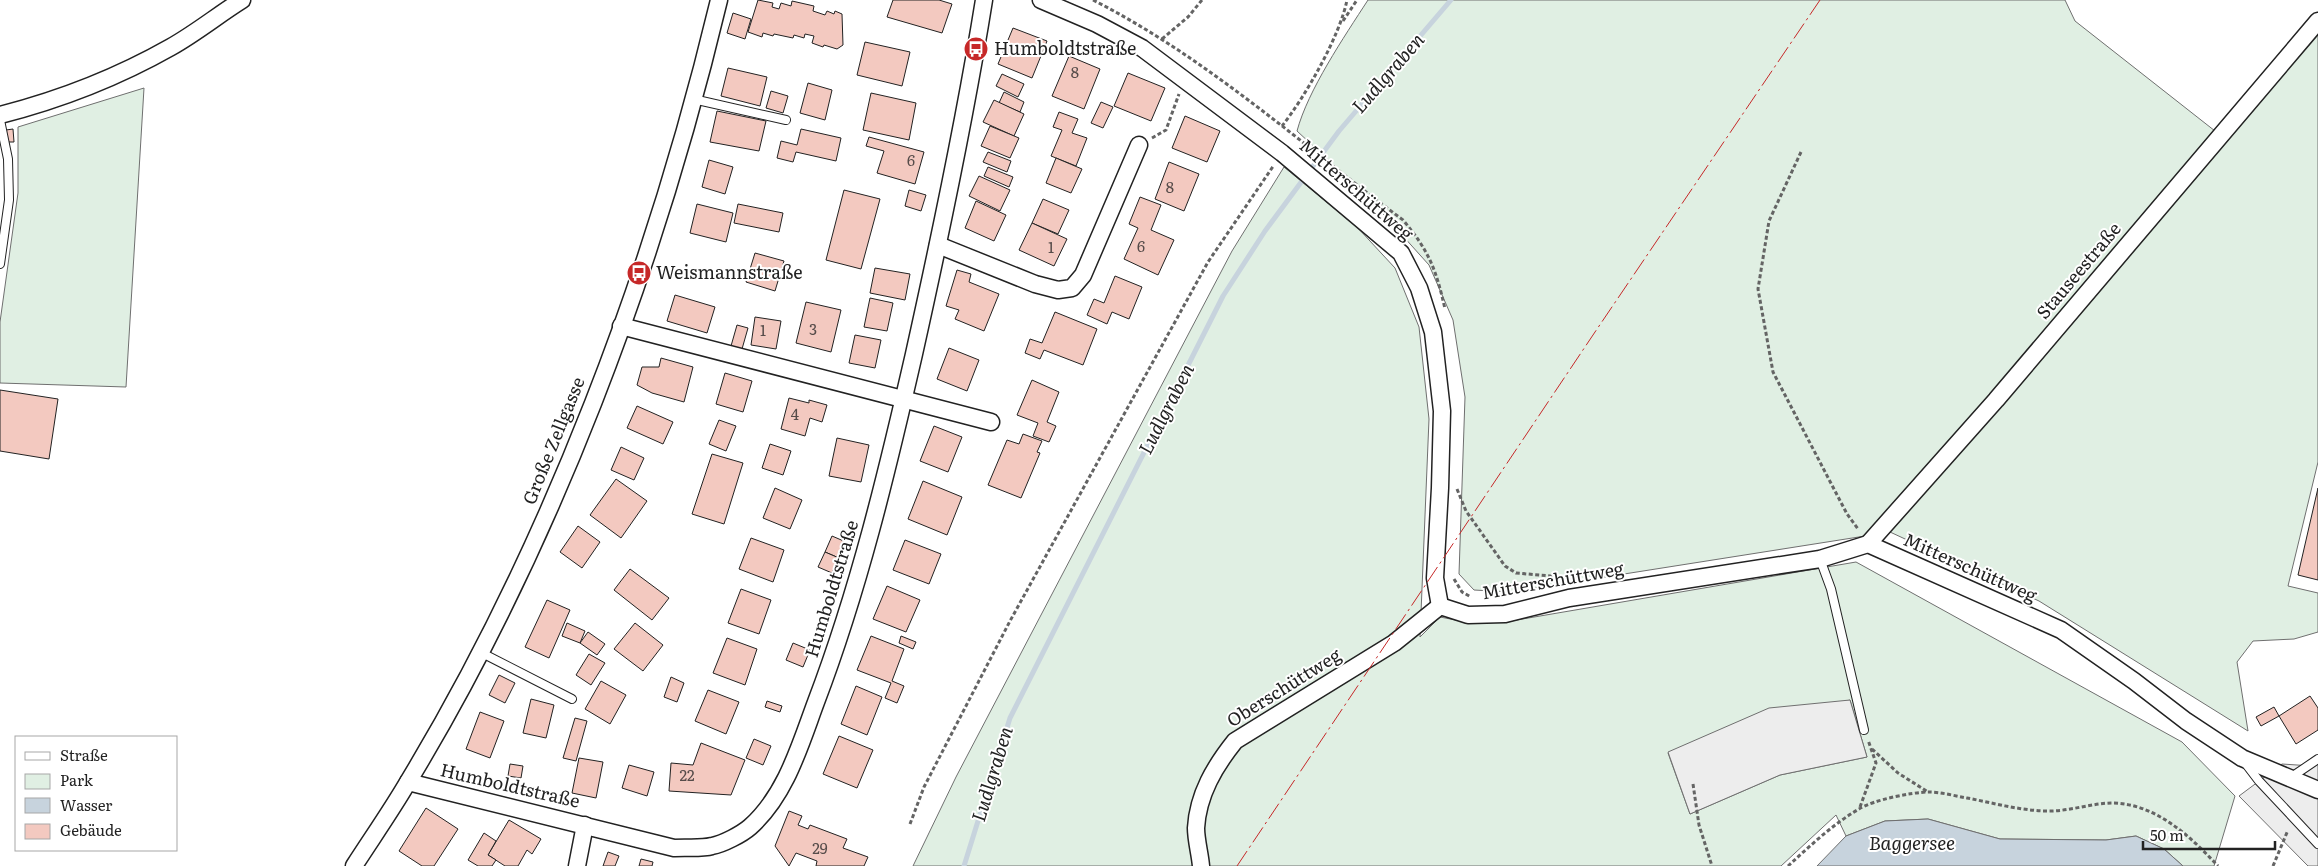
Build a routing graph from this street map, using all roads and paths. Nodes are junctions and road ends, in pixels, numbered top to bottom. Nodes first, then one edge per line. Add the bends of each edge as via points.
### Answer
1 (242, 0) edge
2 (719, 0) edge
3 (984, 0) edge
4 (1041, 0) edge
5 (1093, 0) edge
6 (1202, 0) edge
7 (1347, 0) edge
8 (1357, 0) edge
9 (2318, 21) edge
10 (1341, 24) junction
11 (1162, 39) junction
12 (1185, 80) junction
13 (693, 99) junction
14 (0, 115) edge
15 (0, 120) edge
16 (786, 120) dead end
17 (1282, 126) junction
18 (1269, 142) junction
19 (1139, 145) joint
20 (1801, 152) dead end
21 (1285, 155) junction
22 (938, 245) junction
23 (0, 264) edge
24 (1447, 317) dead end
25 (621, 326) junction
26 (904, 398) junction
27 (991, 422) dead end
28 (1455, 493) dead end
29 (1868, 544) junction
30 (1820, 558) junction
31 (1454, 572) dead end
32 (1575, 583) dead end
33 (1474, 599) dead end
34 (1440, 606) junction
35 (480, 652) junction
36 (572, 699) dead end
37 (1864, 730) joint
38 (1872, 749) junction
39 (2242, 758) junction
40 (2318, 759) edge
41 (2290, 778) junction
42 (408, 782) junction
43 (1693, 784) dead end
44 (2318, 790) edge
45 (1928, 792) junction
46 (1860, 808) junction
47 (2293, 818) junction
48 (910, 824) dead end
49 (585, 825) junction
50 (2318, 844) edge
51 (354, 866) edge
52 (576, 866) edge
53 (1201, 866) edge
54 (1712, 866) edge
55 (1788, 866) edge
56 (2218, 866) edge
57 (2273, 866) edge

1 - 14 street via 173,46 135,66 47,103
2 - 13 street, Große Zellgasse
3 - 22 street, Humboldtstraße
4 - 12 street, Mitterschüttweg via 1142,48
5 - 11 path
6 - 11 path
7 - 10 path
8 - 10 path
9 - 29 street, Stauseestraße via 1996,400
10 - 17 path via 1303,96
11 - 17 path
12 - 18 street, Mitterschüttweg
12 - 19 path via 1166,130
13 - 16 lane
13 - 25 street, Große Zellgasse via 660,214
15 - 23 lane via 8,159 9,200
17 - 18 path
17 - 24 path via 1402,220 1421,241 1433,264
18 - 21 street, Mitterschüttweg
19 - 22 street via 1083,275 1072,288 1058,290 1035,284
20 - 29 path via 1768,221 1758,289 1773,372 1847,514
21 - 34 street, Mitterschüttweg via 1401,253 1419,288 1433,332 1442,410 1435,578
21 - 48 path via 1208,262 983,670 924,787
22 - 26 street, Humboldtstraße
25 - 26 street
25 - 35 street, Große Zellgasse via 576,446 527,558
26 - 27 street
26 - 49 street, Humboldtstraße via 864,558 831,664 788,776 768,807 750,828 713,846 674,848
28 - 32 path via 1455,484 1466,511 1505,566 1516,573 1562,577
29 - 30 street, Mitterschüttweg
29 - 39 street, Mitterschüttweg via 2061,630
30 - 34 street, Mitterschüttweg via 1569,598 1505,614 1468,615
30 - 37 lane via 1831,589
31 - 33 path via 1454,581 1462,592
34 - 53 street, Oberschüttweg via 1394,643 1235,741 1216,765 1204,792 1196,828
35 - 36 lane
35 - 42 street, Große Zellgasse
37 - 38 path
38 - 45 path via 1898,773
38 - 46 path via 1876,763
39 - 41 street, Mitterschüttweg
39 - 47 lane
40 - 41 lane
41 - 44 street, Mitterschüttweg
42 - 49 street, Humboldtstraße
42 - 51 street, Große Zellgasse
43 - 54 path via 1699,825
45 - 46 path
45 - 56 path via 2004,807 2050,811 2112,803 2138,806 2178,828
46 - 55 path
47 - 50 lane
47 - 57 path
49 - 52 street

